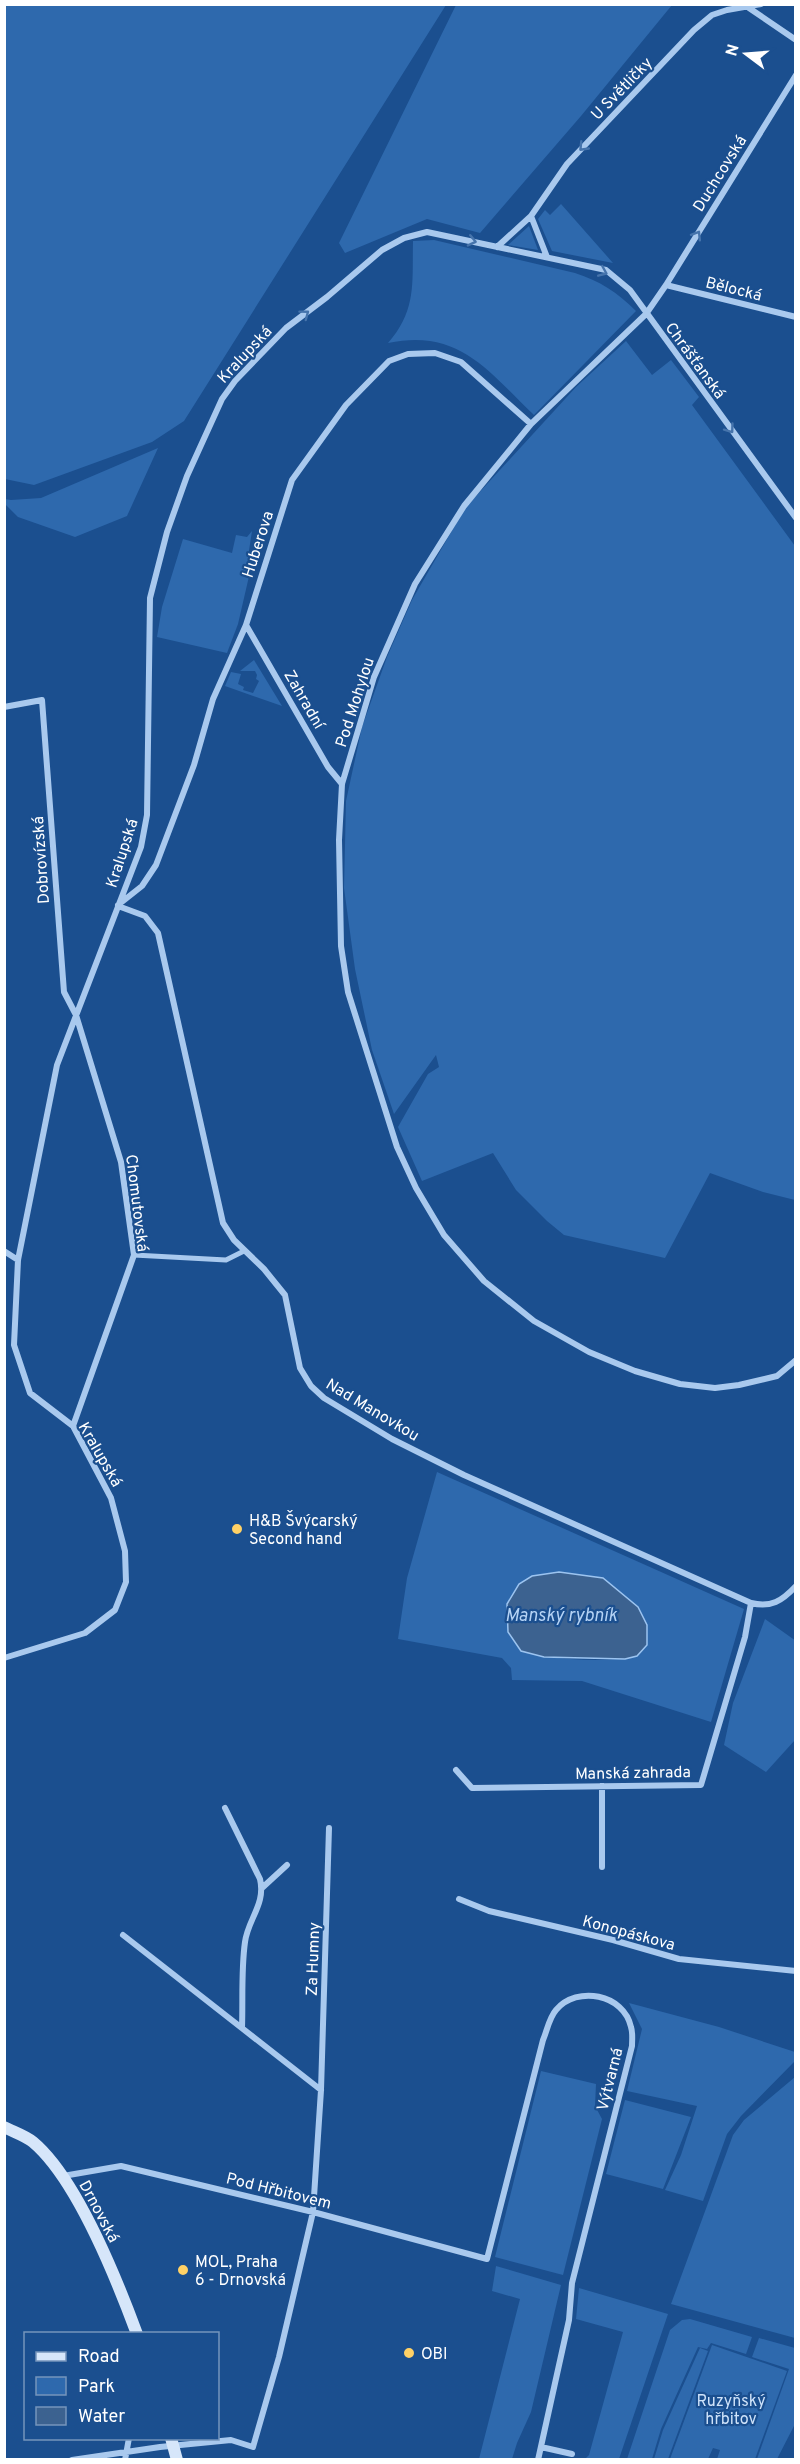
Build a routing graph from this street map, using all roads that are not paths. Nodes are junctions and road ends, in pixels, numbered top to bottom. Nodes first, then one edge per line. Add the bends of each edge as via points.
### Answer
1 (761, 4) edge
2 (749, 8) junction
3 (795, 40) edge
4 (795, 75) edge
5 (531, 216) junction
6 (497, 247) junction
7 (547, 257) junction
8 (666, 285) junction
9 (646, 314) junction
10 (795, 317) edge
11 (531, 424) junction
12 (795, 518) edge
13 (246, 625) junction
14 (4, 707) edge
15 (342, 784) junction
16 (118, 906) junction
17 (76, 1015) junction
18 (4, 1251) edge
19 (244, 1251) junction
20 (134, 1255) junction
21 (18, 1260) junction
22 (795, 1360) edge
23 (73, 1426) junction
24 (795, 1587) edge
25 (751, 1603) junction
26 (4, 1658) edge
27 (456, 1770) dead end
28 (602, 1786) junction
29 (225, 1808) dead end
30 (329, 1828) dead end
31 (287, 1865) dead end
32 (602, 1867) dead end
33 (262, 1888) junction
34 (459, 1899) dead end
35 (123, 1935) dead end
36 (795, 1971) edge
37 (242, 2028) junction
38 (321, 2090) junction
39 (4, 2127) edge
40 (63, 2176) junction
41 (314, 2212) junction
42 (487, 2259) joint
43 (135, 2332) edge
44 (129, 2440) edge
45 (172, 2442) edge
46 (541, 2447) junction
47 (573, 2454) dead end
48 (126, 2456) edge
49 (72, 2460) edge
50 (177, 2460) edge
51 (538, 2460) edge

1 - 2 street, U Světličky
2 - 3 street
2 -> 5 street, U Světličky via 712,15 694,30 567,164
8 -> 4 street, Duchcovská
5 - 6 street, U Světličky
5 - 7 street
6 - 7 street, Kralupská
16 -> 6 street, Kralupská via 141,847 147,815 150,598 167,532 222,399 286,328 382,250 404,238 428,232
7 -> 9 street, Chrášťanská via 606,270 630,290
8 - 9 street, Duchcovská
8 - 10 street, Bělocká
9 - 11 street, Pod Mohylou
9 -> 12 street, Chrášťanská
11 - 13 street, Huberova via 461,362 435,353 408,354 389,361 346,405 292,480
11 - 15 street, Pod Mohylou via 464,506 415,584 374,677
13 - 15 street, Zahradní
13 - 16 street, Huberova via 213,699 194,765 156,865 142,886
14 - 17 street, Dobrovízská via 42,700 64,992
15 - 22 street, Pod Mohylou via 341,945 348,992 397,1147 444,1234 484,1281 534,1321 635,1371 715,1388 777,1376
16 - 17 street, Kralupská
16 - 19 street, Nad Manovkou via 145,916 158,933 223,1223
17 - 20 street, Chomutovská via 121,1162
17 - 21 street, Kralupská via 57,1065
18 - 21 street
19 - 20 street via 226,1260
19 - 25 street, Nad Manovkou via 285,1295 300,1368 324,1398 392,1439 464,1475
20 - 23 street, Chomutovská
21 - 23 street, Kralupská via 14,1345 30,1393
23 - 26 street, Kralupská via 111,1498 125,1551 126,1582 115,1610 85,1633
24 - 25 street, Nad Manovkou via 783,1600 764,1606
25 - 28 street, Manská zahrada via 746,1636 701,1785
27 - 28 street, Manská zahrada via 472,1788
28 - 32 street
29 - 33 street
30 - 38 street, Za Humny
31 - 33 street
33 - 37 street via 245,1942
34 - 36 street, Konopáskova via 489,1911 679,1959
35 - 37 street
37 - 38 street
38 - 41 street, Za Humny
39 - 40 main road, Drnovská via 33,2142
40 - 41 street, Pod Hřbitovem via 121,2166
40 - 43 main road, Drnovská via 113,2273
41 - 42 street, Pod Hřbitovem
41 - 45 street, Za Humny via 254,2447 231,2440
42 - 46 street, Výtvarná via 549,2022 567,2000 601,1996 620,2007 632,2026 632,2046 572,2283 569,2320
44 - 48 street
45 - 48 street
45 - 50 main road
46 - 47 street
46 - 51 street, Výtvarná
48 - 49 street

